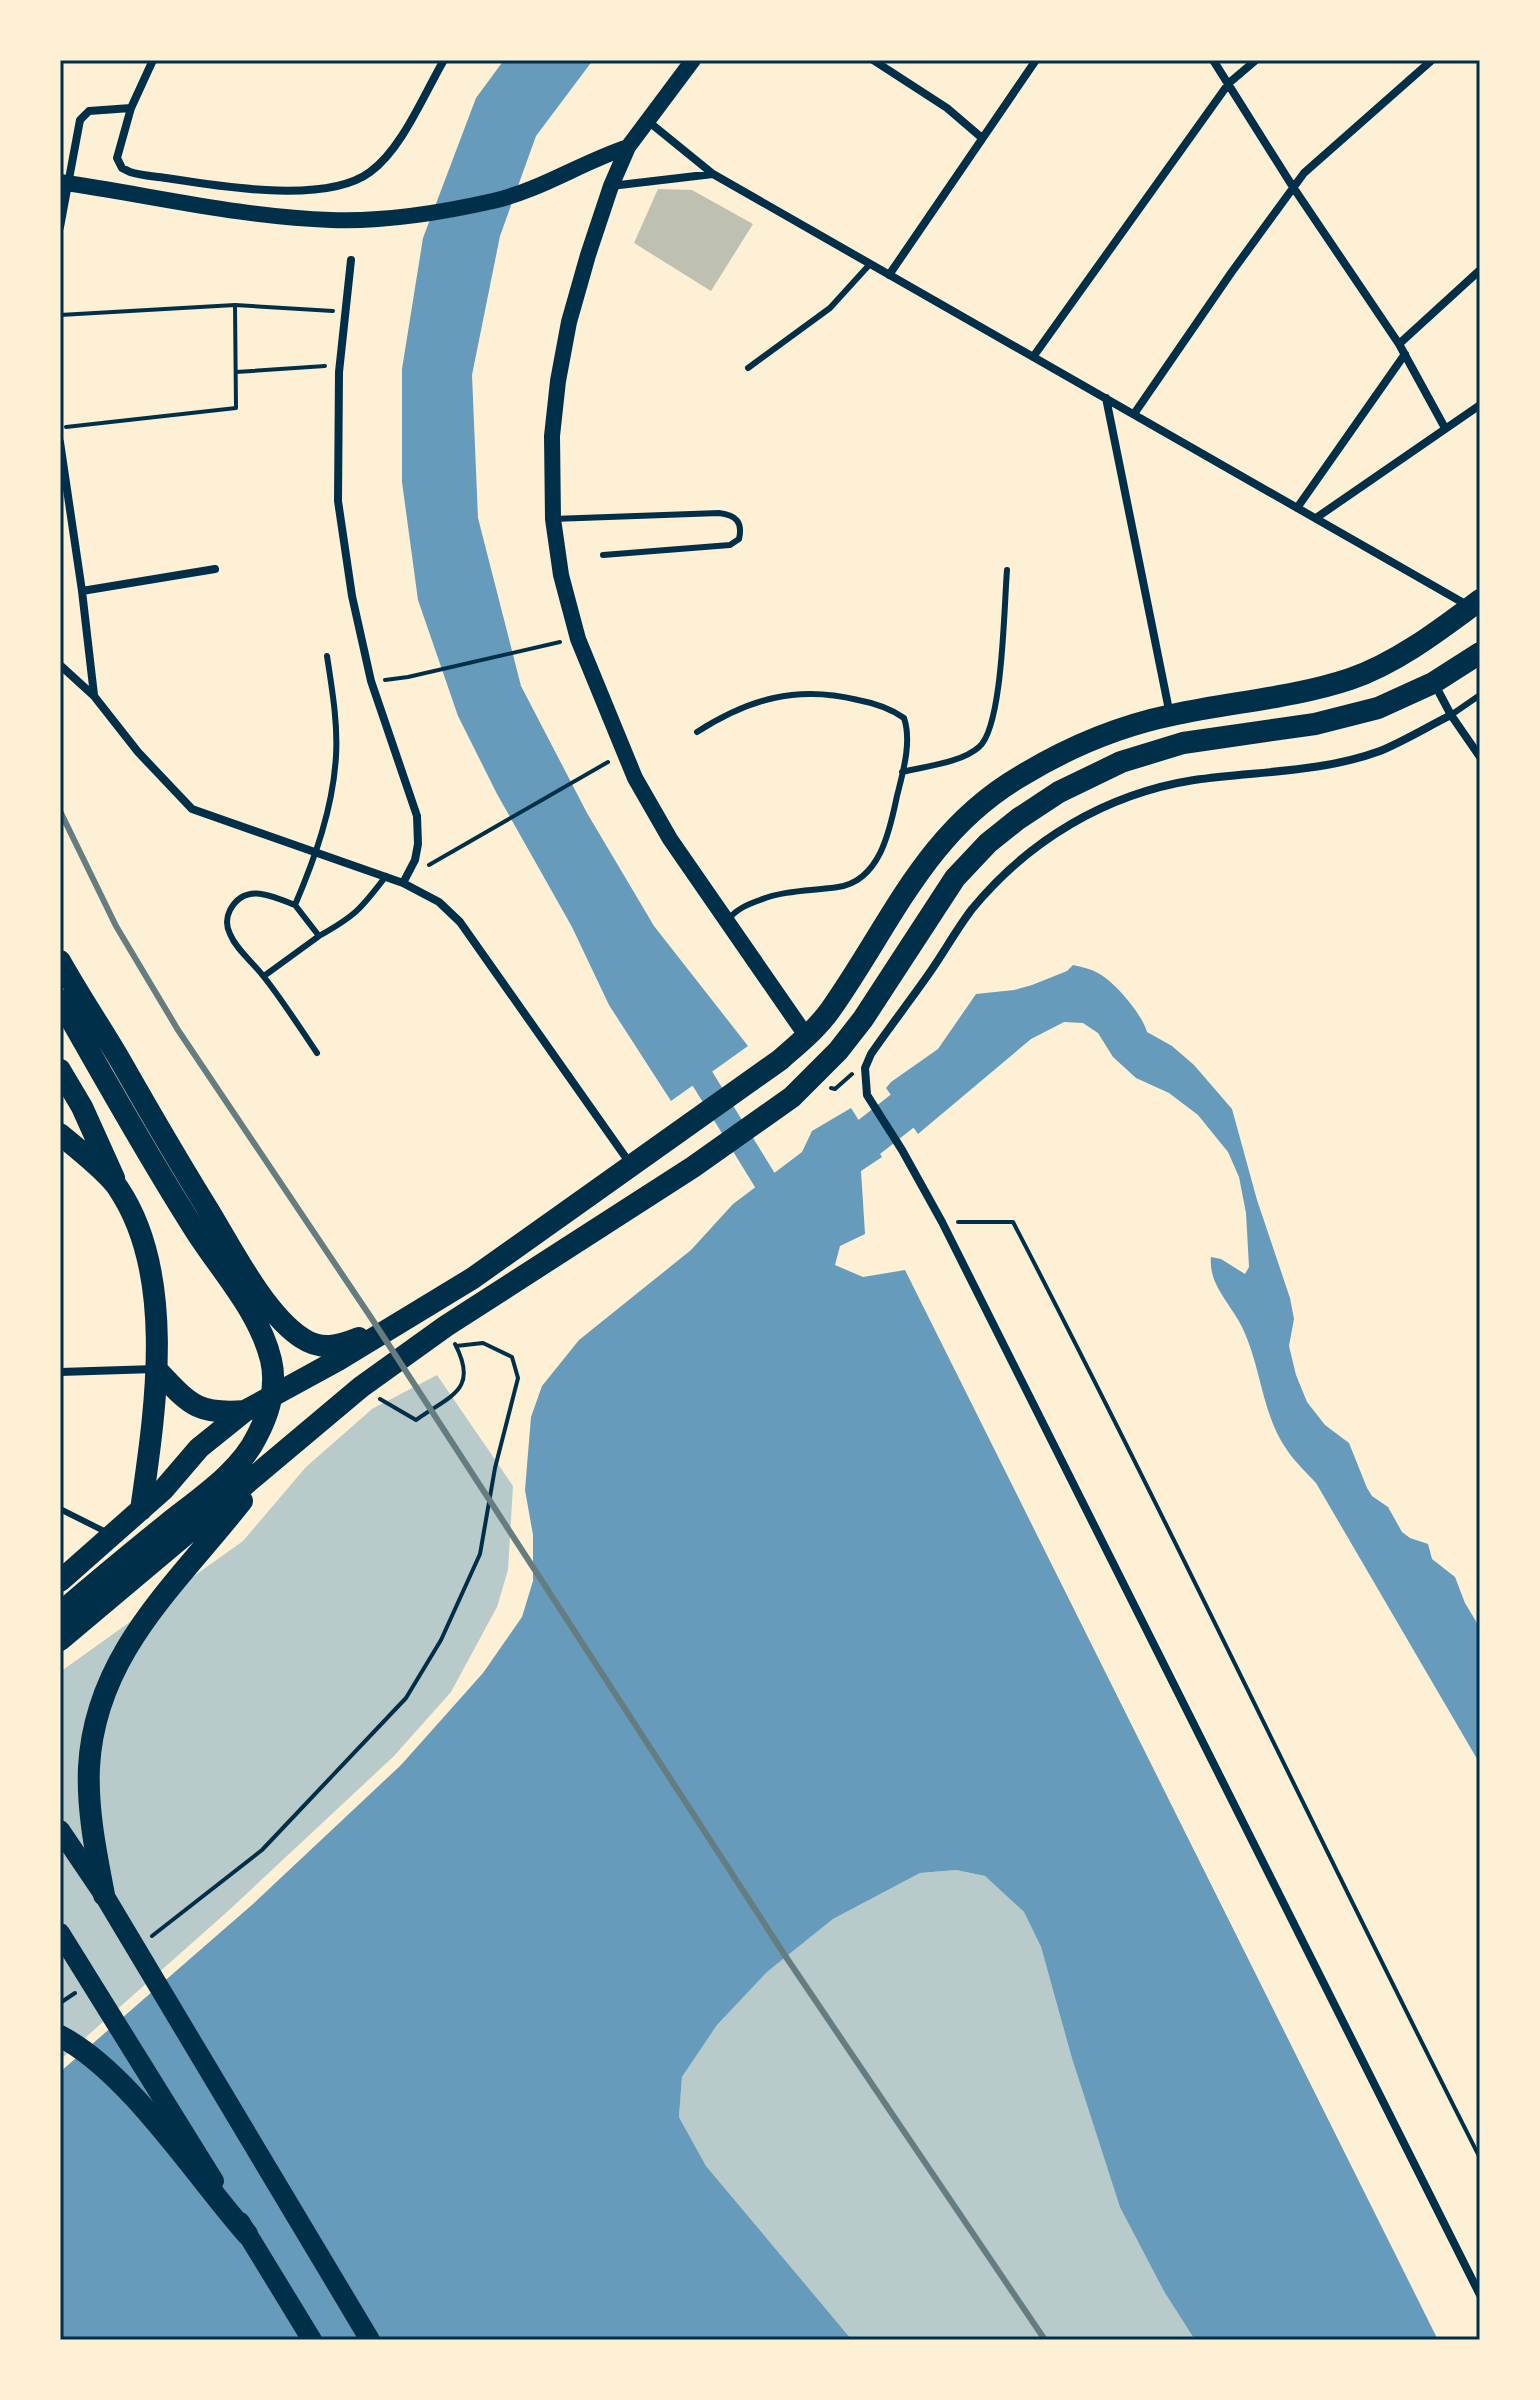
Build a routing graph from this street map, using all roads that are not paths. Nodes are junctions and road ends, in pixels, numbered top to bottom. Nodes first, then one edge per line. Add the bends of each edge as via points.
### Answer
1 (153, 60) edge
2 (444, 60) edge
3 (693, 60) edge
4 (873, 60) edge
5 (1036, 60) edge
6 (1213, 60) edge
7 (1256, 60) edge
8 (1432, 60) edge
9 (1229, 83) junction
10 (131, 108) junction
11 (649, 122) junction
12 (982, 138) junction
13 (628, 147) junction
14 (713, 174) junction
15 (60, 182) edge
16 (611, 186) junction
17 (1293, 187) junction
18 (60, 227) edge
19 (351, 260) dead end
20 (870, 264) junction
21 (1480, 270) edge
22 (889, 275) junction
23 (1399, 344) junction
24 (1405, 354) junction
25 (1033, 357) junction
26 (748, 368) dead end
27 (1106, 398) junction
28 (1480, 405) edge
29 (1134, 414) junction
30 (1445, 428) junction
31 (60, 442) edge
32 (1297, 508) junction
33 (1316, 518) junction
34 (553, 519) junction
35 (603, 555) dead end
36 (215, 569) dead end
37 (1007, 570) dead end
38 (82, 591) junction
39 (1476, 604) edge
40 (1480, 653) edge
41 (327, 656) dead end
42 (60, 665) edge
43 (1433, 683) junction
44 (1480, 695) edge
45 (94, 696) junction
46 (1170, 715) junction
47 (1451, 715) junction
48 (697, 732) dead end
49 (1480, 757) edge
50 (902, 772) junction
51 (315, 852) junction
52 (386, 876) junction
53 (403, 883) junction
54 (295, 905) junction
55 (727, 922) junction
56 (319, 936) junction
57 (60, 961) edge
58 (264, 976) junction
59 (60, 1000) edge
60 (807, 1037) junction
61 (317, 1053) dead end
62 (60, 1070) edge
63 (60, 1134) edge
64 (632, 1166) junction
65 (118, 1187) junction
66 (473, 1278) junction
67 (156, 1369) junction
68 (60, 1372) edge
69 (245, 1411) junction
70 (268, 1467) junction
71 (60, 1509) edge
72 (141, 1510) junction
73 (112, 1536) junction
74 (60, 1581) edge
75 (60, 1613) edge
76 (60, 1640) edge
77 (60, 1830) edge
78 (104, 1895) junction
79 (60, 1933) edge
80 (60, 2036) edge
81 (247, 2234) junction
82 (1480, 2295) edge
83 (312, 2340) edge
84 (370, 2340) edge

1 - 10 street
2 - 10 street via 386,156 353,182 327,188 231,189 122,168 117,158
3 - 11 main road
4 - 12 street via 947,108
5 - 12 street
6 - 9 street
7 - 9 street
8 - 17 street
9 - 17 street
9 - 25 street
10 - 18 street via 89,111 80,120
11 - 13 main road
11 - 14 street
12 - 22 street
13 - 15 main road via 497,200 371,220 283,217
13 - 16 main road
14 - 16 street
14 - 20 street
16 - 34 main road via 569,322 558,381 552,436
17 - 23 street
17 - 29 street
19 - 53 street via 339,365 338,501 371,681 417,816 415,860
20 - 22 street
20 - 26 lane via 830,308
21 - 23 street
22 - 25 street
23 - 24 street
24 - 30 street
24 - 32 street
25 - 27 street
27 - 29 street
27 - 46 street
28 - 30 street
29 - 32 street
30 - 33 street
31 - 38 street
32 - 33 street
33 - 39 street
34 - 35 lane via 719,513 730,514 742,529 730,545
34 - 55 main road via 578,639 635,778
36 - 38 street
37 - 50 lane via 997,695 987,739 972,753
38 - 45 street
39 - 46 highway via 1391,660 1352,678
40 - 43 highway
41 - 51 lane via 336,756
42 - 45 street
43 - 47 street
43 - 70 highway via 1378,708 1315,724 1151,752 1059,792 1018,819 955,878 863,1019 785,1103 451,1336 361,1387
44 - 47 lane
45 - 51 street via 192,809
46 - 60 highway via 1065,752 978,807 942,841 903,892 830,1010
47 - 49 street
47 - 82 street via 1381,750 1343,762 1153,789 1061,828 971,911 865,1068 867,1095 942,1222
48 - 50 lane via 740,707 782,695 849,697 904,718
50 - 55 lane via 885,844 866,873 841,887 770,896 734,913
51 - 52 street
51 - 54 lane
52 - 53 street
52 - 56 lane via 361,910
53 - 64 street via 439,902 460,922
54 - 56 lane
54 - 58 lane via 245,894 228,916 231,937
55 - 60 main road
56 - 58 lane
57 - 66 highway via 246,1272 274,1312 303,1340 341,1345
58 - 61 lane
59 - 75 highway via 165,1181 253,1317 272,1364 270,1403 257,1437 237,1463
60 - 64 highway
62 - 65 highway
63 - 65 highway
64 - 66 highway
65 - 67 highway via 150,1259
66 - 69 highway
67 - 68 street
67 - 69 highway via 192,1405 220,1413
67 - 72 highway
69 - 72 highway via 199,1448
70 - 76 highway
70 - 78 highway via 141,1626 99,1703 89,1795
71 - 73 lane
72 - 73 highway
73 - 74 highway
77 - 78 main road
78 - 84 main road
79 - 81 main road
80 - 81 highway via 100,2064 134,2099
81 - 83 main road

